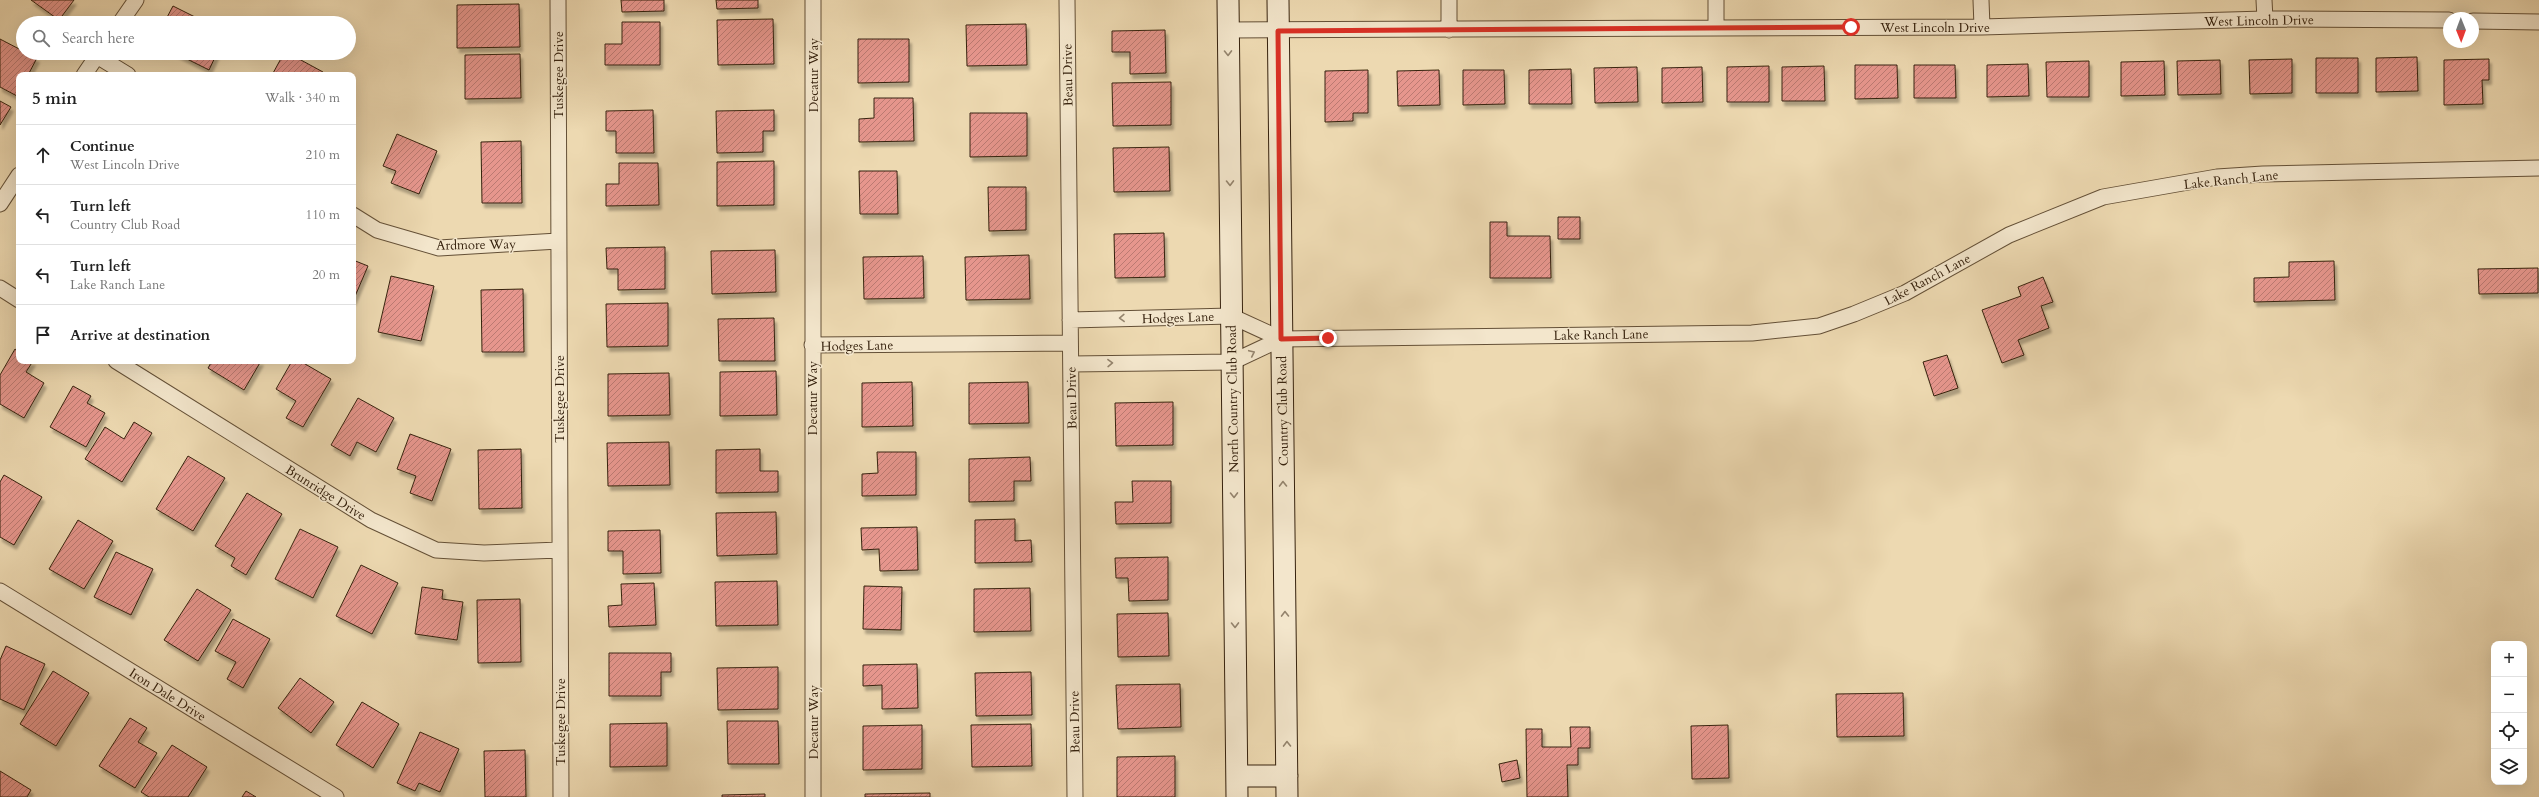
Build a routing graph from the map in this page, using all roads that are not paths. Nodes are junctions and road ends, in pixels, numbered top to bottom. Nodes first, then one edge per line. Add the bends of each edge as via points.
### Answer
1 (136, 0) edge
2 (558, 0) edge
3 (813, 0) edge
4 (1066, 0) edge
5 (1228, 0) edge
6 (1278, 0) edge
7 (1449, 0) edge
8 (1716, 0) edge
9 (1982, 0) edge
10 (2264, 0) edge
11 (125, 16) edge
12 (2265, 20) junction
13 (2443, 20) edge
14 (2479, 21) edge
15 (2539, 22) edge
16 (1716, 27) junction
17 (1982, 27) junction
18 (1228, 30) junction
19 (1449, 30) junction
20 (1278, 31) junction
21 (94, 60) edge
22 (107, 60) edge
23 (86, 72) edge
24 (124, 72) edge
25 (2539, 168) edge
26 (16, 180) edge
27 (0, 204) edge
28 (356, 217) edge
29 (558, 241) junction
30 (0, 288) edge
31 (16, 298) edge
32 (1231, 316) junction
33 (1070, 320) junction
34 (1281, 339) junction
35 (1070, 343) junction
36 (812, 345) junction
37 (1232, 362) junction
38 (121, 364) edge
39 (1070, 364) junction
40 (560, 550) junction
41 (0, 591) edge
42 (1237, 776) junction
43 (1287, 776) junction
44 (336, 797) edge
45 (561, 797) edge
46 (813, 797) edge
47 (1075, 797) edge
48 (1237, 797) edge
49 (1287, 797) edge

1 - 11 street
2 - 29 street, Tuskegee Drive
3 - 36 street, Decatur Way
4 - 33 street, Beau Drive
5 - 18 main road, North Country Club Road
6 - 20 main road, Country Club Road
7 - 19 street
8 - 16 street
9 - 17 street
10 - 12 street
12 - 13 street, West Lincoln Drive
12 - 17 street, West Lincoln Drive
14 - 15 street
16 - 17 street, West Lincoln Drive
16 - 19 street, West Lincoln Drive
18 - 20 street, West Lincoln Drive
18 -> 32 main road, North Country Club Road
19 - 20 street, West Lincoln Drive
20 - 34 main road, Country Club Road
21 - 23 street
22 - 24 street
25 - 34 street, Lake Ranch Lane via 2217,177 2103,197 2009,235 1905,293 1819,326 1752,333
26 - 27 street
28 - 29 street, Ardmore Way via 377,230 439,248
29 - 40 street, Tuskegee Drive
30 - 31 street
32 -> 33 street, Hodges Lane
32 - 34 street, Hodges Lane
32 - 37 main road, North Country Club Road
33 - 35 street, Beau Drive
37 -> 34 street
43 -> 34 main road, Country Club Road
35 - 36 street, Hodges Lane
35 - 39 street, Beau Drive
36 - 46 street, Decatur Way
39 -> 37 street
37 -> 42 main road, North Country Club Road
38 - 40 street, Brunridge Drive via 371,520 436,550 484,553
39 - 47 street, Beau Drive
40 - 45 street, Tuskegee Drive
41 - 44 street, Iron Dale Drive
42 - 43 main road
42 - 48 main road, North Country Club Road
43 - 49 main road, Country Club Road

